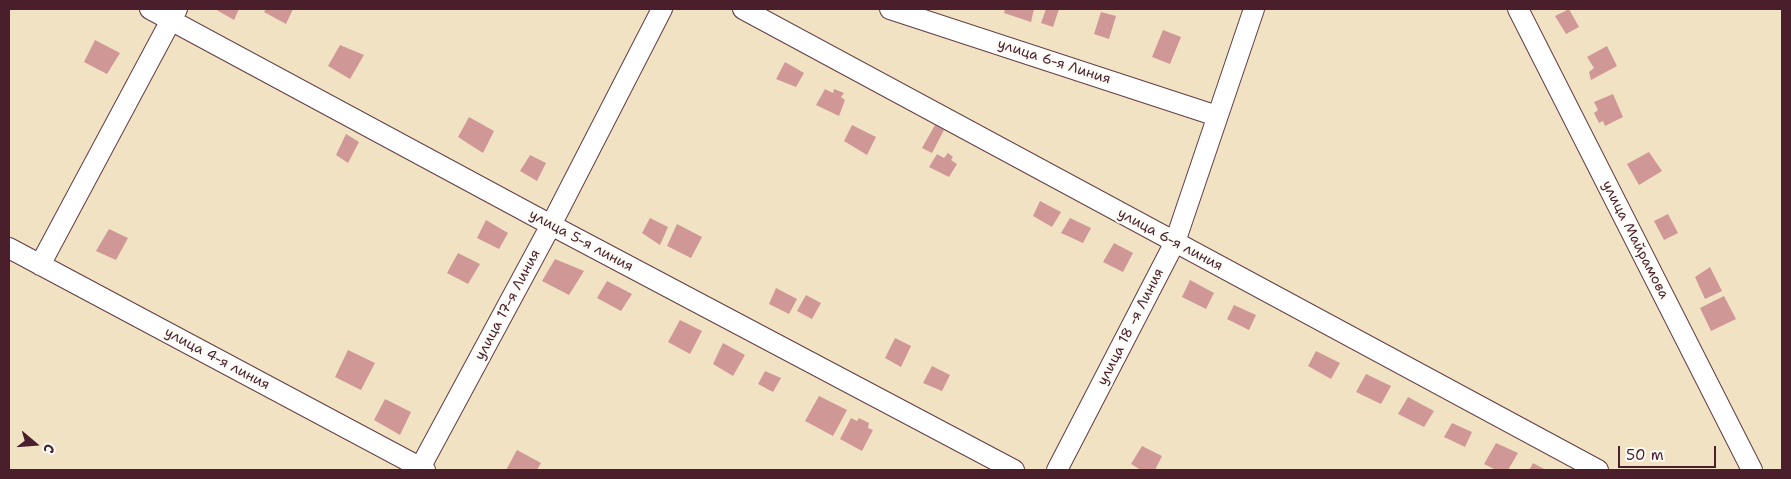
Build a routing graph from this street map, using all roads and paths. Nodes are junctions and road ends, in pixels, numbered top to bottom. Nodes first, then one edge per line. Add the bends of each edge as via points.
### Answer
1 (150, 9) edge
2 (662, 9) edge
3 (744, 9) edge
4 (890, 9) edge
5 (1254, 9) edge
6 (1518, 9) edge
7 (174, 14) edge
8 (1217, 116) junction
9 (551, 226) junction
10 (1175, 242) junction
11 (9, 248) edge
12 (40, 265) junction
13 (423, 469) edge
14 (1014, 470) edge
15 (1057, 470) edge
16 (1598, 470) edge
17 (1752, 470) edge

1 - 7 street, улица 5-я линия
2 - 9 street, улица 17-я Линия
3 - 10 street, улица 6-я линия
4 - 8 street, улица 6-я Линия
5 - 8 street, улица 18 -я Линия
6 - 17 street, улица Майрамова
7 - 9 street, улица 5-я линия
7 - 12 street
8 - 10 street, улица 18 -я Линия
9 - 13 street, улица 17-я Линия
9 - 14 street, улица 5-я линия
10 - 15 street, улица 18 -я Линия
10 - 16 street, улица 6-я линия
11 - 12 street, улица 4-я линия
12 - 13 street, улица 4-я линия

